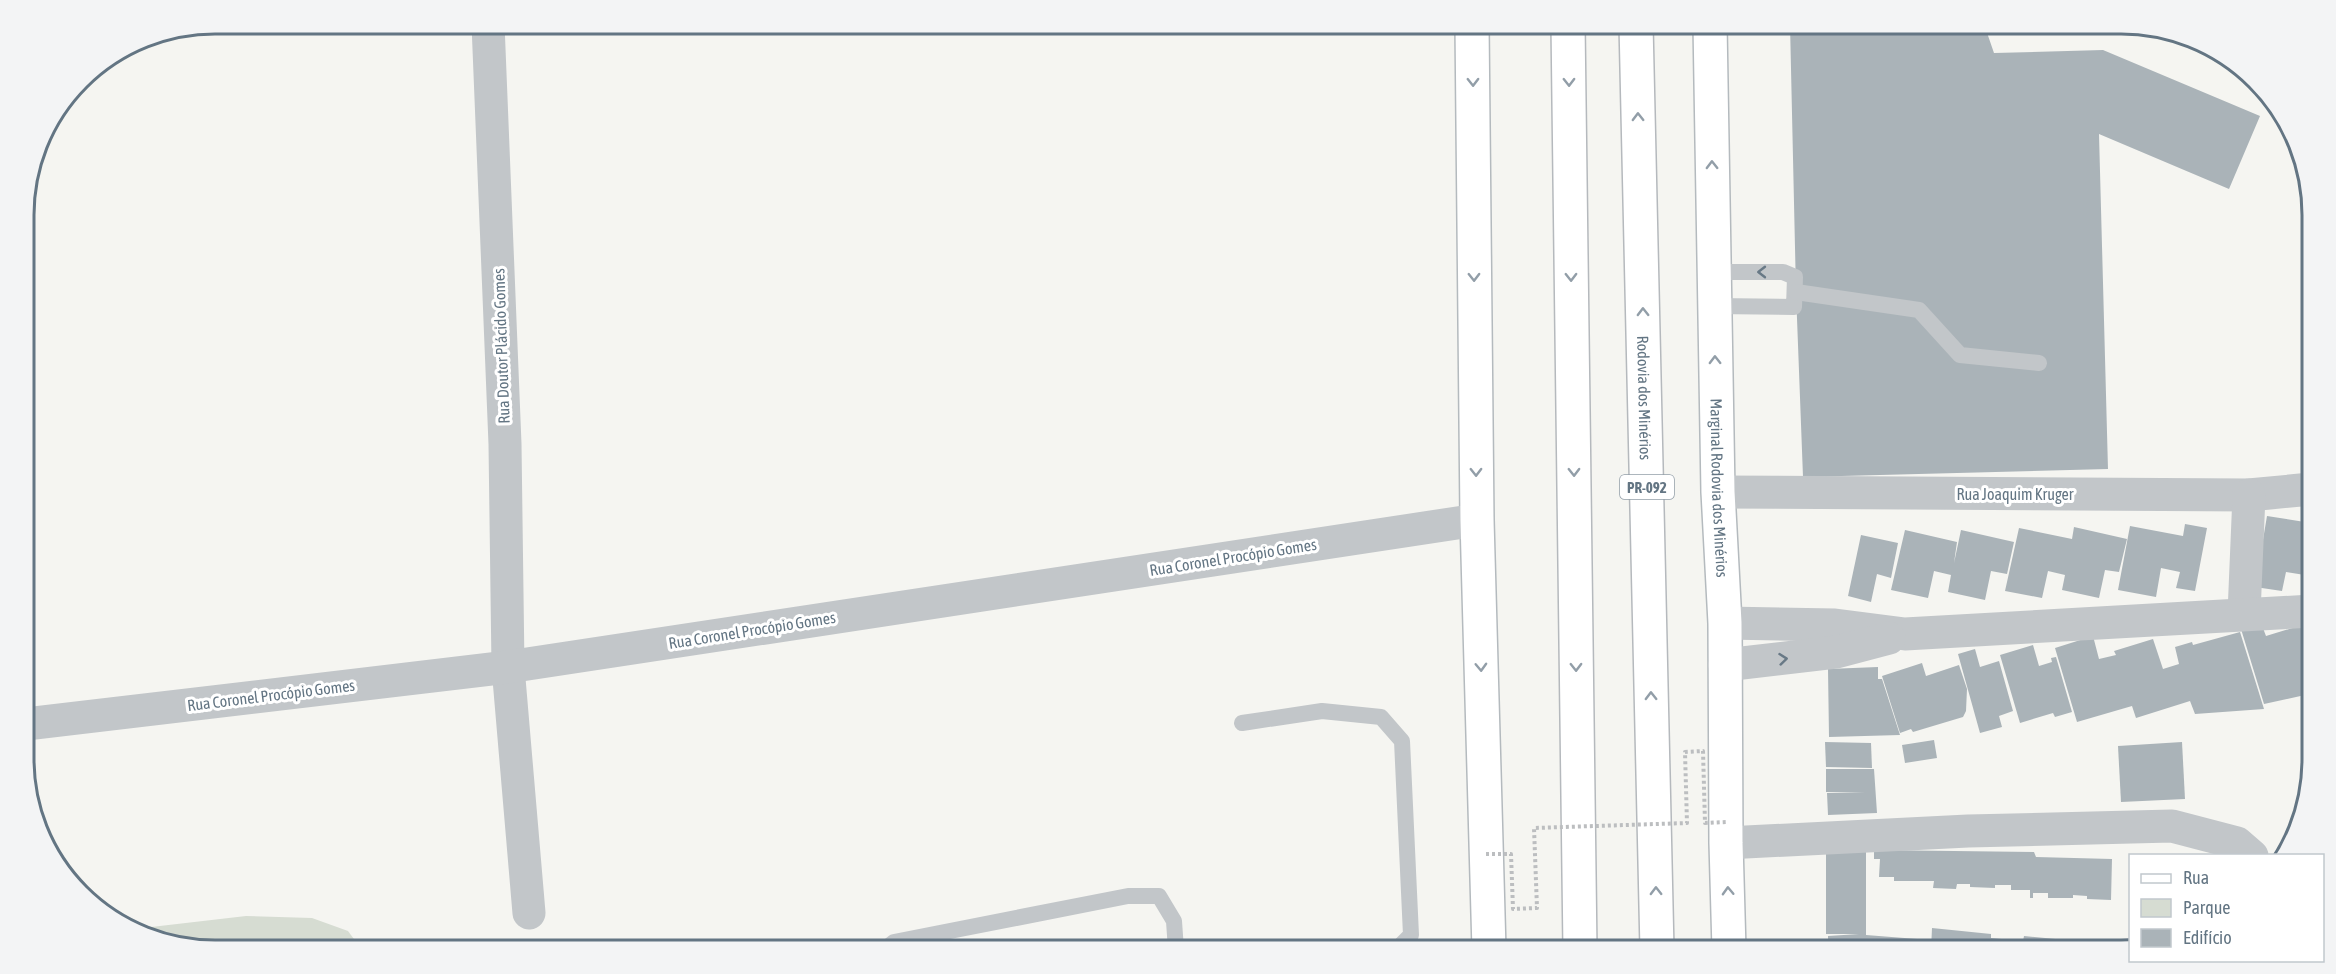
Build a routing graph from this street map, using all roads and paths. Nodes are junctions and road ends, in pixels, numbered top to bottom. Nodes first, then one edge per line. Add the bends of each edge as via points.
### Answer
1 (1472, 34) edge
2 (1568, 34) edge
3 (1636, 34) edge
4 (1710, 34) edge
5 (488, 35) edge
6 (1713, 272) junction
7 (1796, 292) junction
8 (1714, 306) junction
9 (2039, 363) dead end
10 (2302, 490) edge
11 (1718, 492) junction
12 (2248, 495) junction
13 (1477, 520) junction
14 (2302, 611) edge
15 (2244, 614) junction
16 (1725, 623) junction
17 (1905, 634) junction
18 (1725, 665) junction
19 (508, 667) junction
20 (34, 723) edge
21 (1242, 723) dead end
22 (1726, 833) junction
23 (1486, 854) junction
24 (2251, 854) edge
25 (529, 913) dead end
26 (1175, 939) edge
27 (1407, 939) edge
28 (1489, 939) edge
29 (1580, 939) edge
30 (1657, 939) edge
31 (1729, 939) edge
32 (906, 940) edge

1 -> 13 main road
2 -> 29 main road
30 -> 3 main road, Rodovia dos Minérios / PR-092
6 -> 4 main road, Marginal Rodovia dos Minérios
5 - 19 street, Rua Doutor Plácido Gomes via 505,444
7 -> 6 lane via 1795,277 1783,272
6 - 8 main road, Marginal Rodovia dos Minérios
7 - 8 lane via 1794,307
7 - 9 lane via 1918,310 1960,355
11 -> 8 main road, Marginal Rodovia dos Minérios
10 - 12 street, Rua Joaquim Kruger
11 - 12 street, Rua Joaquim Kruger
11 - 16 main road, Marginal Rodovia dos Minérios
12 - 15 street
13 - 19 street, Rua Coronel Procópio Gomes
13 -> 23 main road
14 - 15 street
15 - 17 street
16 - 17 street via 1835,625
16 - 18 main road, Marginal Rodovia dos Minérios
18 -> 17 street via 1836,652
18 - 22 main road, Marginal Rodovia dos Minérios
19 - 20 street, Rua Coronel Procópio Gomes
19 - 25 street, Rua Doutor Plácido Gomes
21 - 27 lane via 1322,711 1381,717 1402,741 1411,935
22 - 23 path, bridge via 1705,823 1703,751 1685,752 1687,823 1534,828 1537,908 1513,909 1511,854
22 - 24 street via 2172,826 2237,843
31 -> 22 main road, Marginal Rodovia dos Minérios
23 - 28 main road
26 - 32 lane via 1173,921 1159,896 1128,896

